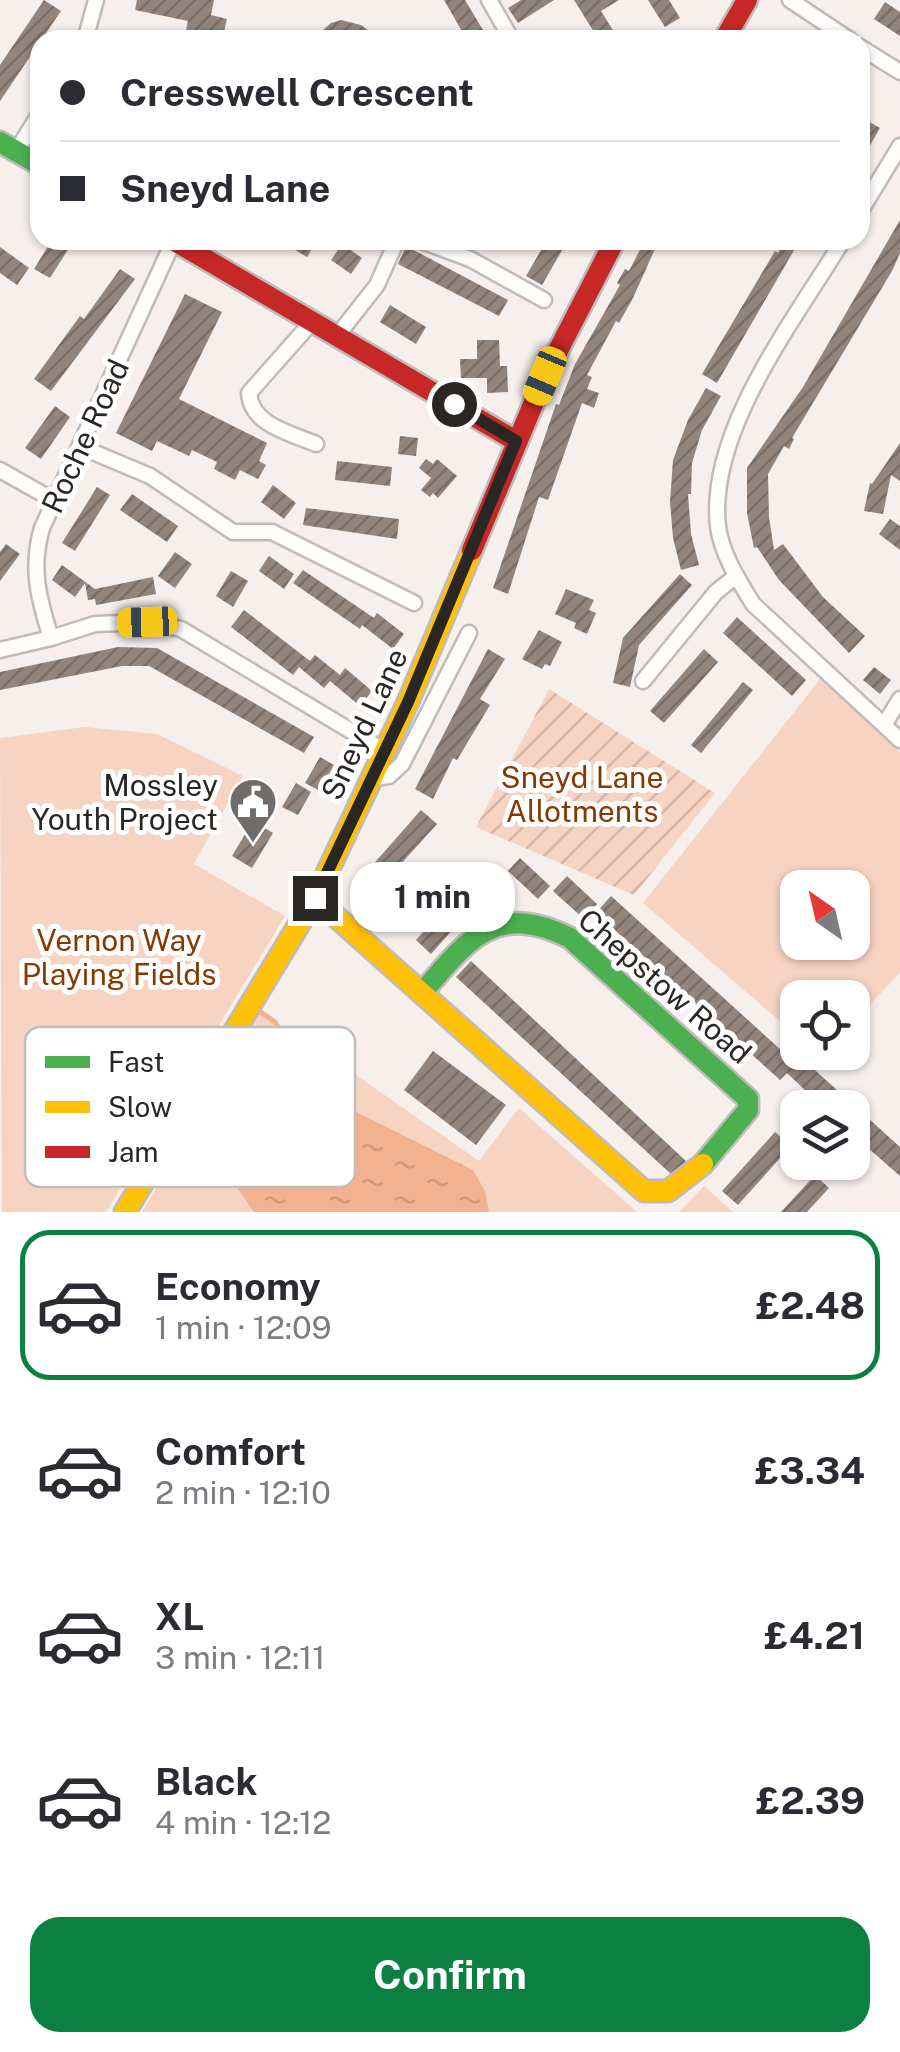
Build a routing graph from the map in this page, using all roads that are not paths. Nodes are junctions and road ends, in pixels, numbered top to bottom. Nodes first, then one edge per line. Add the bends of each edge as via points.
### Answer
1 (96, 0) edge
2 (489, 0) edge
3 (746, 0) edge
4 (790, 0) edge
5 (88, 30) edge
6 (506, 30) edge
7 (730, 30) edge
8 (835, 30) edge
9 (870, 52) edge
10 (900, 72) edge
11 (30, 124) edge
12 (900, 146) edge
13 (8, 147) edge
14 (30, 159) edge
15 (870, 196) edge
16 (170, 250) edge
17 (191, 250) edge
18 (392, 250) edge
19 (446, 250) edge
20 (610, 250) edge
21 (837, 250) edge
22 (536, 299) dead end
23 (312, 323) junction
24 (337, 336) junction
25 (516, 441) junction
26 (316, 444) dead end
27 (81, 447) junction
28 (0, 470) edge
29 (54, 501) junction
30 (736, 576) junction
31 (414, 603) dead end
32 (470, 633) dead end
33 (51, 638) junction
34 (0, 650) edge
35 (643, 681) dead end
36 (900, 700) edge
37 (884, 725) junction
38 (900, 740) edge
39 (386, 752) junction
40 (374, 778) junction
41 (315, 898) junction
42 (422, 994) junction
43 (237, 1027) edge
44 (140, 1187) edge
45 (125, 1212) edge

1 - 5 street
2 - 6 street
3 - 7 street
4 - 8 street
9 - 10 street
11 - 13 street
12 - 15 street
13 - 14 street
16 - 27 street, Roche Road
17 - 23 street
18 - 24 street via 377,285
19 - 22 street
20 - 25 street, Sneyd Lane
21 - 30 street via 759,378 724,460 718,530
23 - 24 street
23 - 26 street via 249,393 258,418
24 - 25 street
25 - 39 street, Sneyd Lane
27 - 29 street, Roche Road
27 - 31 street via 150,476 234,532 272,532
28 - 29 street
29 - 33 street, Roche Road via 35,566
30 - 35 street
30 - 37 street via 778,630
32 - 40 street via 402,764
33 - 34 street
33 - 39 street via 94,624 147,622 182,629
36 - 37 street
37 - 38 street
39 - 40 street, Sneyd Lane
40 - 41 street, Sneyd Lane
41 - 42 street, Chepstow Road
41 - 43 street, Sneyd Lane
42 - 42 street, Chepstow Road via 644,1191 673,1190 748,1110 748,1099 570,938 544,923 516,921 479,932
44 - 45 street, Sneyd Lane

